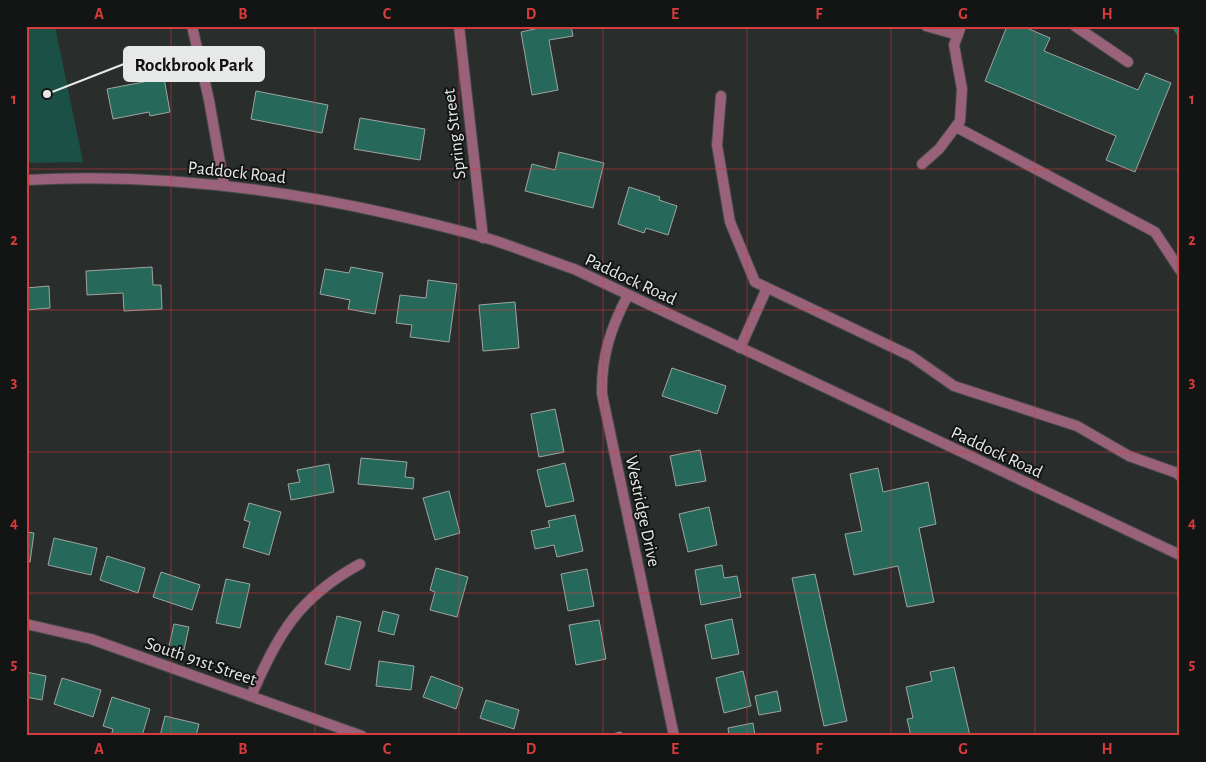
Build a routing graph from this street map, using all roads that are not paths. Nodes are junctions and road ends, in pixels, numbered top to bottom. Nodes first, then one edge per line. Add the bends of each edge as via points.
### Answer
1 (192, 26) edge
2 (459, 26) edge
3 (926, 26) edge
4 (1075, 26) edge
5 (959, 31) edge
6 (1128, 62) dead end
7 (722, 96) dead end
8 (956, 127) junction
9 (922, 164) dead end
10 (26, 180) edge
11 (224, 185) junction
12 (483, 238) junction
13 (1180, 270) edge
14 (767, 288) junction
15 (628, 295) junction
16 (740, 348) junction
17 (1180, 476) edge
18 (1180, 556) edge
19 (360, 564) dead end
20 (26, 624) edge
21 (251, 696) junction
22 (362, 736) edge
23 (674, 736) edge

1 - 11 street
2 - 12 street, Spring Street
3 - 5 street
4 - 6 street
5 - 8 street via 954,45 962,89 960,121
7 - 14 street via 717,145 730,222 755,282
8 - 9 street
8 - 13 street via 1155,232
10 - 11 street, Paddock Road via 126,178
11 - 12 street, Paddock Road via 341,203
12 - 15 street, Paddock Road via 574,270
14 - 16 street
14 - 17 street via 911,356 954,386 1077,426 1128,456
15 - 16 street, Paddock Road
15 - 23 street, Westridge Drive via 605,350 602,394
16 - 18 street, Paddock Road
19 - 21 street via 339,575 303,605 271,651
20 - 21 street, South 91st Street via 90,639
21 - 22 street, South 91st Street

